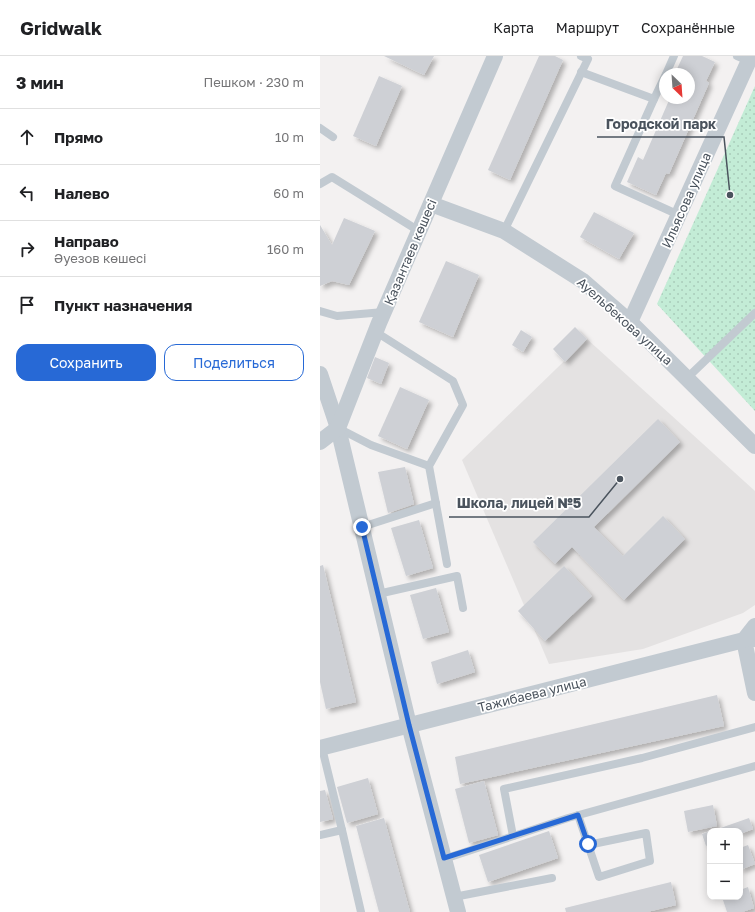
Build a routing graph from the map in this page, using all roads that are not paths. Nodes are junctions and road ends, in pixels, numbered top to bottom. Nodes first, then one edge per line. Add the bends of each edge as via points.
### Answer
1 (495, 56) edge
2 (581, 56) edge
3 (674, 56) edge
4 (746, 58) edge
5 (668, 68) edge
6 (581, 72) junction
7 (659, 88) edge
8 (654, 99) junction
9 (320, 128) edge
10 (333, 137) dead end
11 (320, 184) edge
12 (431, 204) junction
13 (679, 215) junction
14 (419, 231) junction
15 (504, 231) junction
16 (320, 311) edge
17 (384, 312) junction
18 (755, 313) edge
19 (630, 322) junction
20 (376, 332) junction
21 (320, 374) edge
22 (687, 378) junction
23 (338, 428) junction
24 (320, 442) edge
25 (755, 446) edge
26 (429, 466) junction
27 (436, 503) junction
28 (362, 527) junction
29 (447, 564) dead end
30 (378, 594) junction
31 (463, 608) dead end
32 (755, 626) edge
33 (749, 640) edge
34 (755, 693) edge
35 (409, 725) junction
36 (755, 728) edge
37 (321, 748) edge
38 (755, 766) edge
39 (578, 815) junction
40 (342, 830) junction
41 (320, 835) edge
42 (513, 836) junction
43 (588, 844) junction
44 (444, 858) junction
45 (552, 878) dead end
46 (456, 904) edge
47 (361, 912) edge

1 - 12 street, Қазантаев көшесі
2 - 6 lane via 588,59
3 - 5 lane
4 - 13 street, Ильясова улица
6 - 8 lane
6 - 15 lane
7 - 8 lane
8 - 13 lane via 615,186
9 - 10 lane
11 - 14 lane via 332,177
12 - 14 street, Қазантаев көшесі
12 - 15 street, Ауельбекова улица
13 - 19 street, Ильясова улица
14 - 17 street, Қазантаев көшесі
15 - 19 street, Ауельбекова улица via 583,281
16 - 17 lane via 337,316
17 - 20 street, Қазантаев көшесі
18 - 22 lane
19 - 22 street, Ауельбекова улица
20 - 23 street, Қазантаев көшесі
20 - 26 lane via 453,382 462,404
21 - 23 street
22 - 25 street, Ауельбекова улица
23 - 24 street
23 - 26 lane via 371,445
23 - 28 street
26 - 27 lane
27 - 28 lane
27 - 29 lane
28 - 30 street
30 - 31 lane via 457,576
30 - 35 street
32 - 33 street
33 - 34 street
33 - 35 street, Тажибаева улица
35 - 37 street, Тажибаева улица
35 - 44 street
36 - 42 lane via 642,758 504,789
37 - 40 lane
38 - 39 lane
39 - 42 lane
39 - 43 lane
40 - 41 lane
40 - 47 lane
42 - 44 lane
43 - 43 lane via 599,877 650,861 646,833
44 - 46 street
45 - 46 lane

